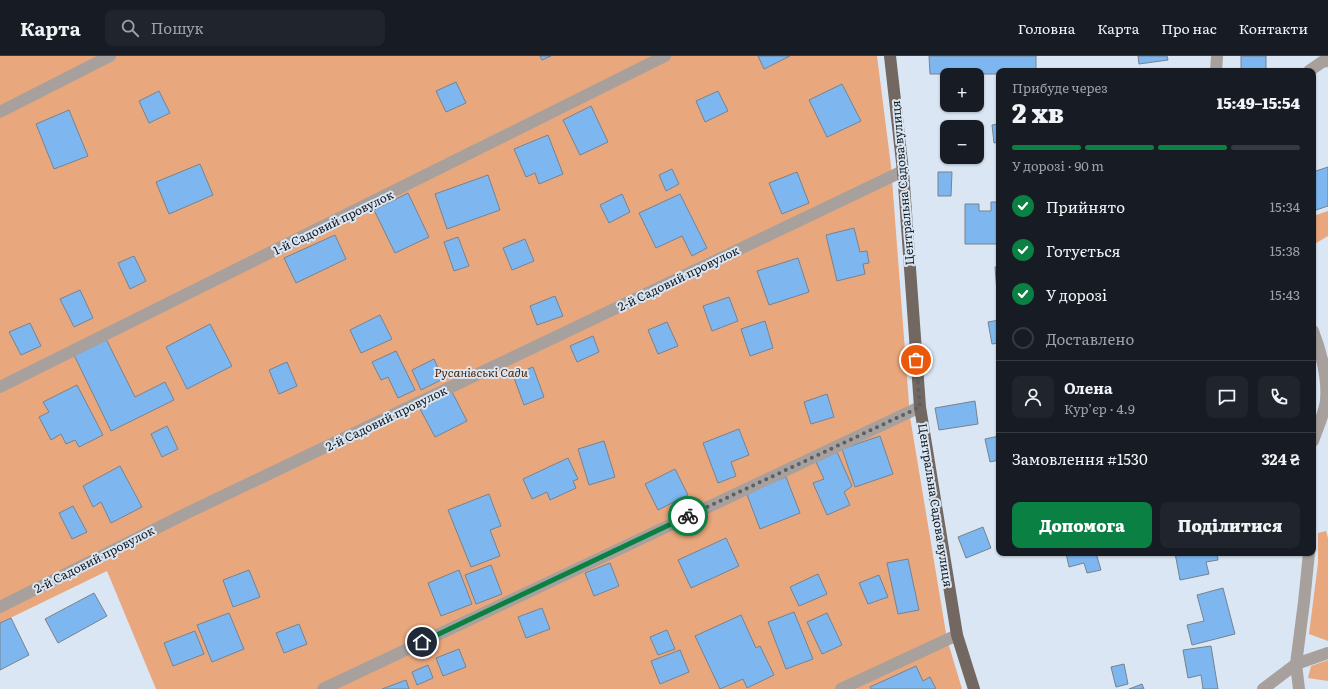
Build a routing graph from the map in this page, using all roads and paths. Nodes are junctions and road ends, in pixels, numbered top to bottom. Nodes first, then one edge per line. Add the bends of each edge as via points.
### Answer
1 (110, 56) edge
2 (665, 56) edge
3 (890, 56) edge
4 (1217, 56) edge
5 (1328, 61) edge
6 (1216, 68) edge
7 (1313, 68) edge
8 (0, 112) edge
9 (903, 171) junction
10 (1316, 339) edge
11 (0, 388) edge
12 (920, 407) junction
13 (1316, 432) edge
14 (1309, 556) edge
15 (0, 607) edge
16 (957, 635) junction
17 (1328, 652) edge
18 (1296, 664) junction
19 (323, 689) edge
20 (841, 689) edge
21 (974, 689) edge
22 (1263, 689) edge
23 (1299, 689) edge

1 - 8 street
2 - 11 street, 1-й Садовий провулок
3 - 9 main road, Центральна Садова вулиця
4 - 6 street
5 - 7 street
9 - 12 main road, Центральна Садова вулиця
9 - 15 street, 2-й Садовий провулок via 185,514
10 - 13 street via 1322,354 1326,389 1326,401
12 - 16 main road, Центральна Садова вулиця
12 - 19 street
14 - 18 street
16 - 20 street
16 - 21 main road, Центральна Садова вулиця
17 - 18 street
18 - 22 street
18 - 23 street

